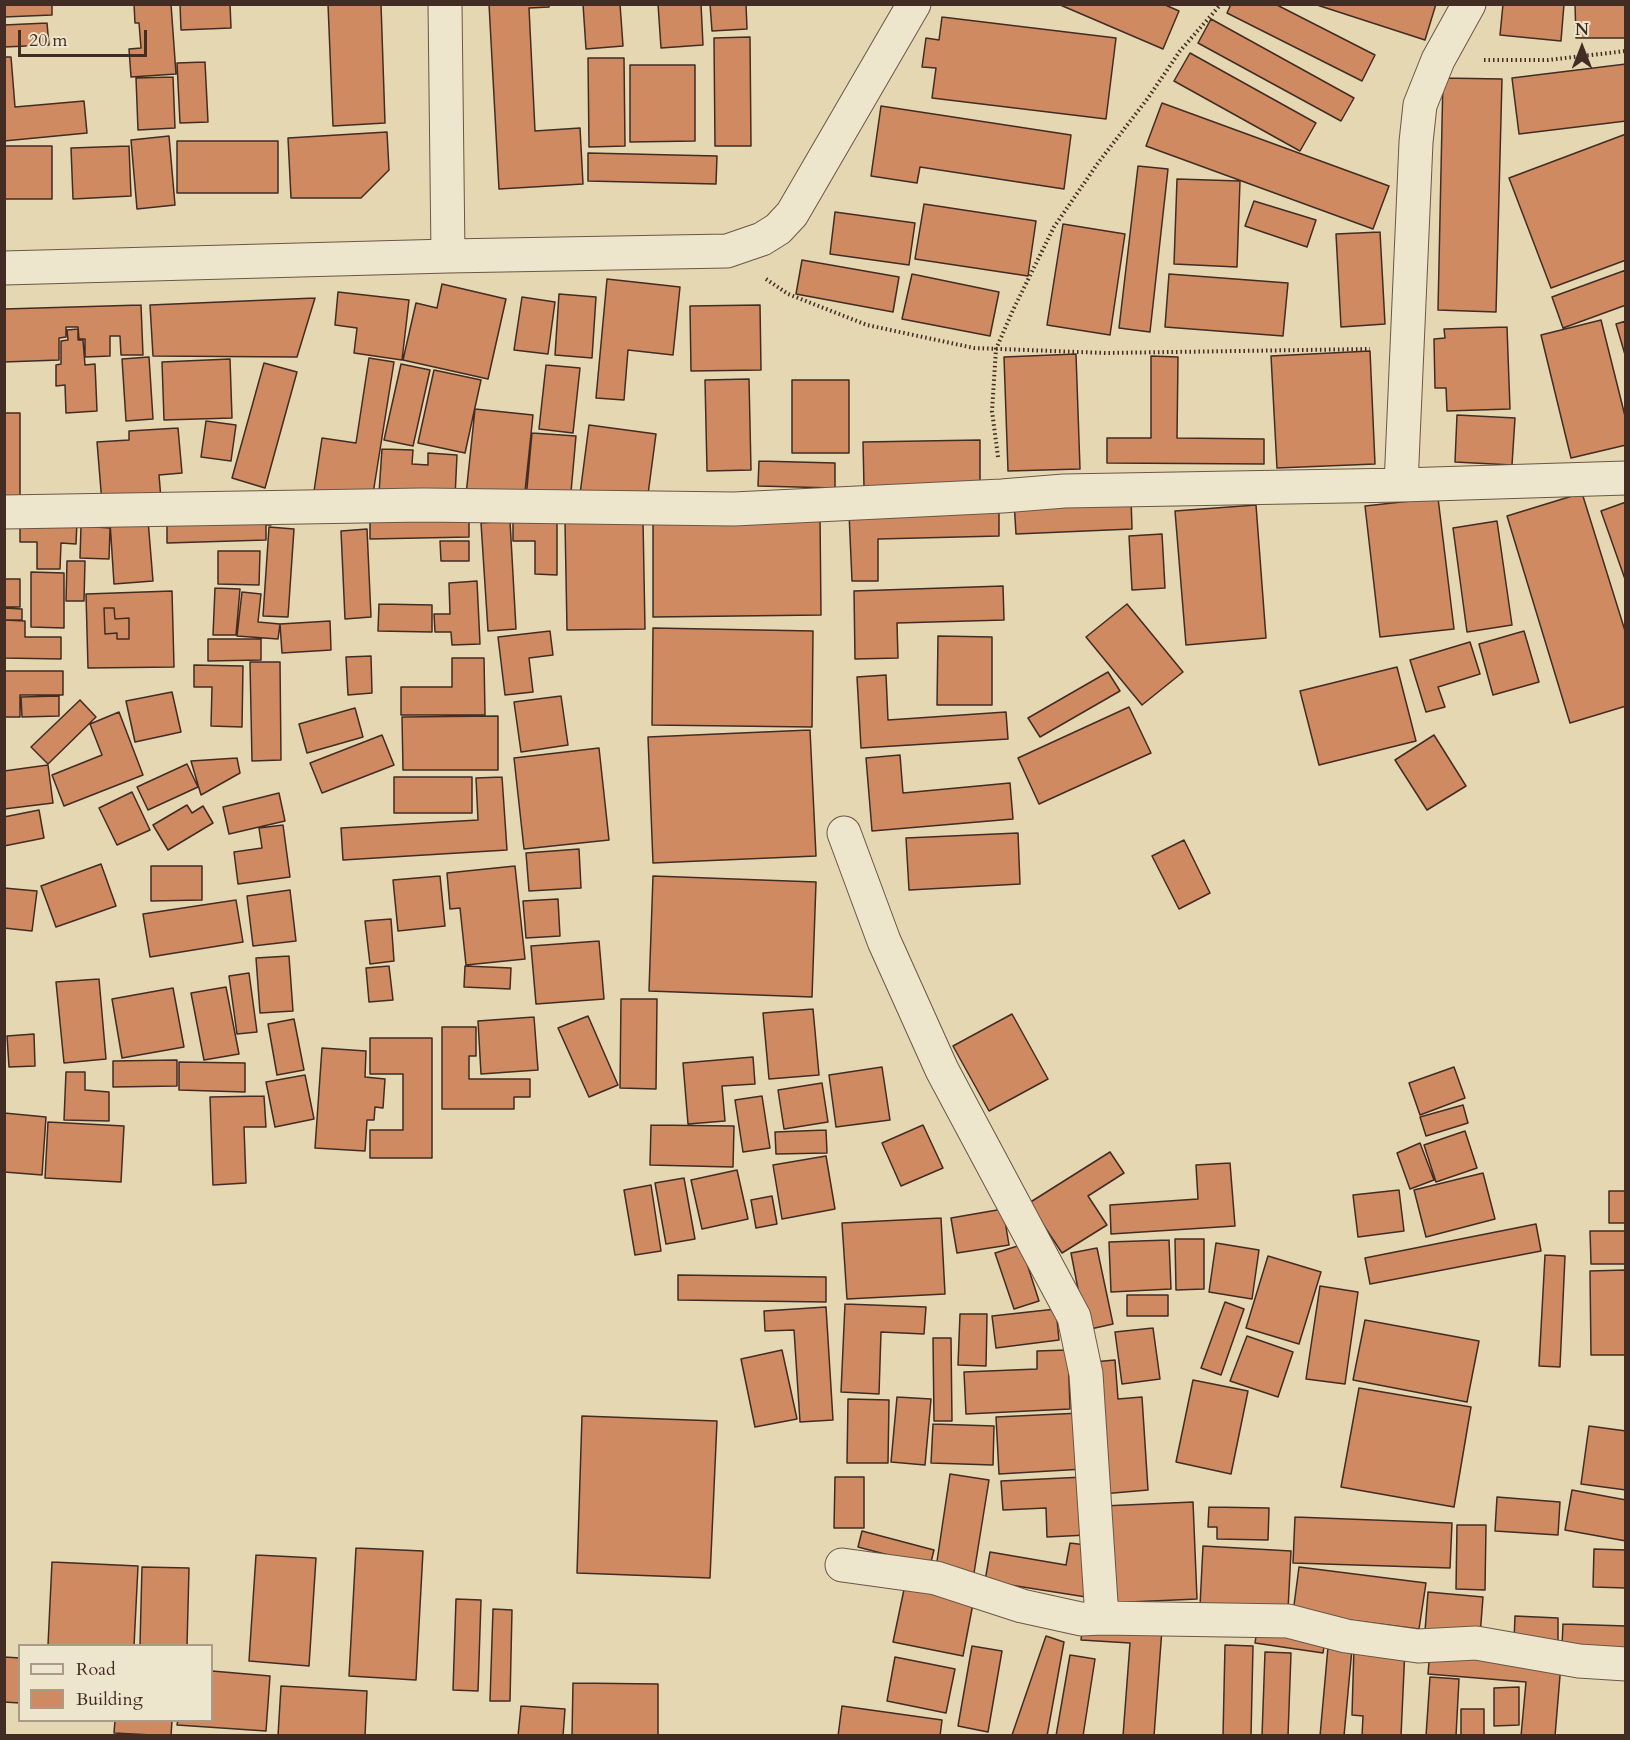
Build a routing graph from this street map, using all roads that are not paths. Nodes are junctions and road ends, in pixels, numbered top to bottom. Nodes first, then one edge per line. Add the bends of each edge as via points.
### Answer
1 (445, 4) edge
2 (914, 4) edge
3 (1469, 4) edge
4 (448, 256) junction
5 (4, 268) edge
6 (1626, 478) edge
7 (1401, 485) junction
8 (4, 512) edge
9 (844, 833) dead end
10 (842, 1565) dead end
11 (1102, 1618) junction
12 (1626, 1664) edge

1 - 4 street
2 - 4 street via 792,214 762,239 726,251
3 - 7 street via 1438,60 1420,105
4 - 5 street
6 - 7 street
7 - 8 street via 1064,490 734,509 423,505
9 - 11 street via 884,941 942,1070 1074,1317 1086,1374
10 - 11 street via 936,1578 1022,1606 1081,1619
11 - 12 street via 1288,1621 1346,1636 1418,1646 1476,1644 1579,1661

